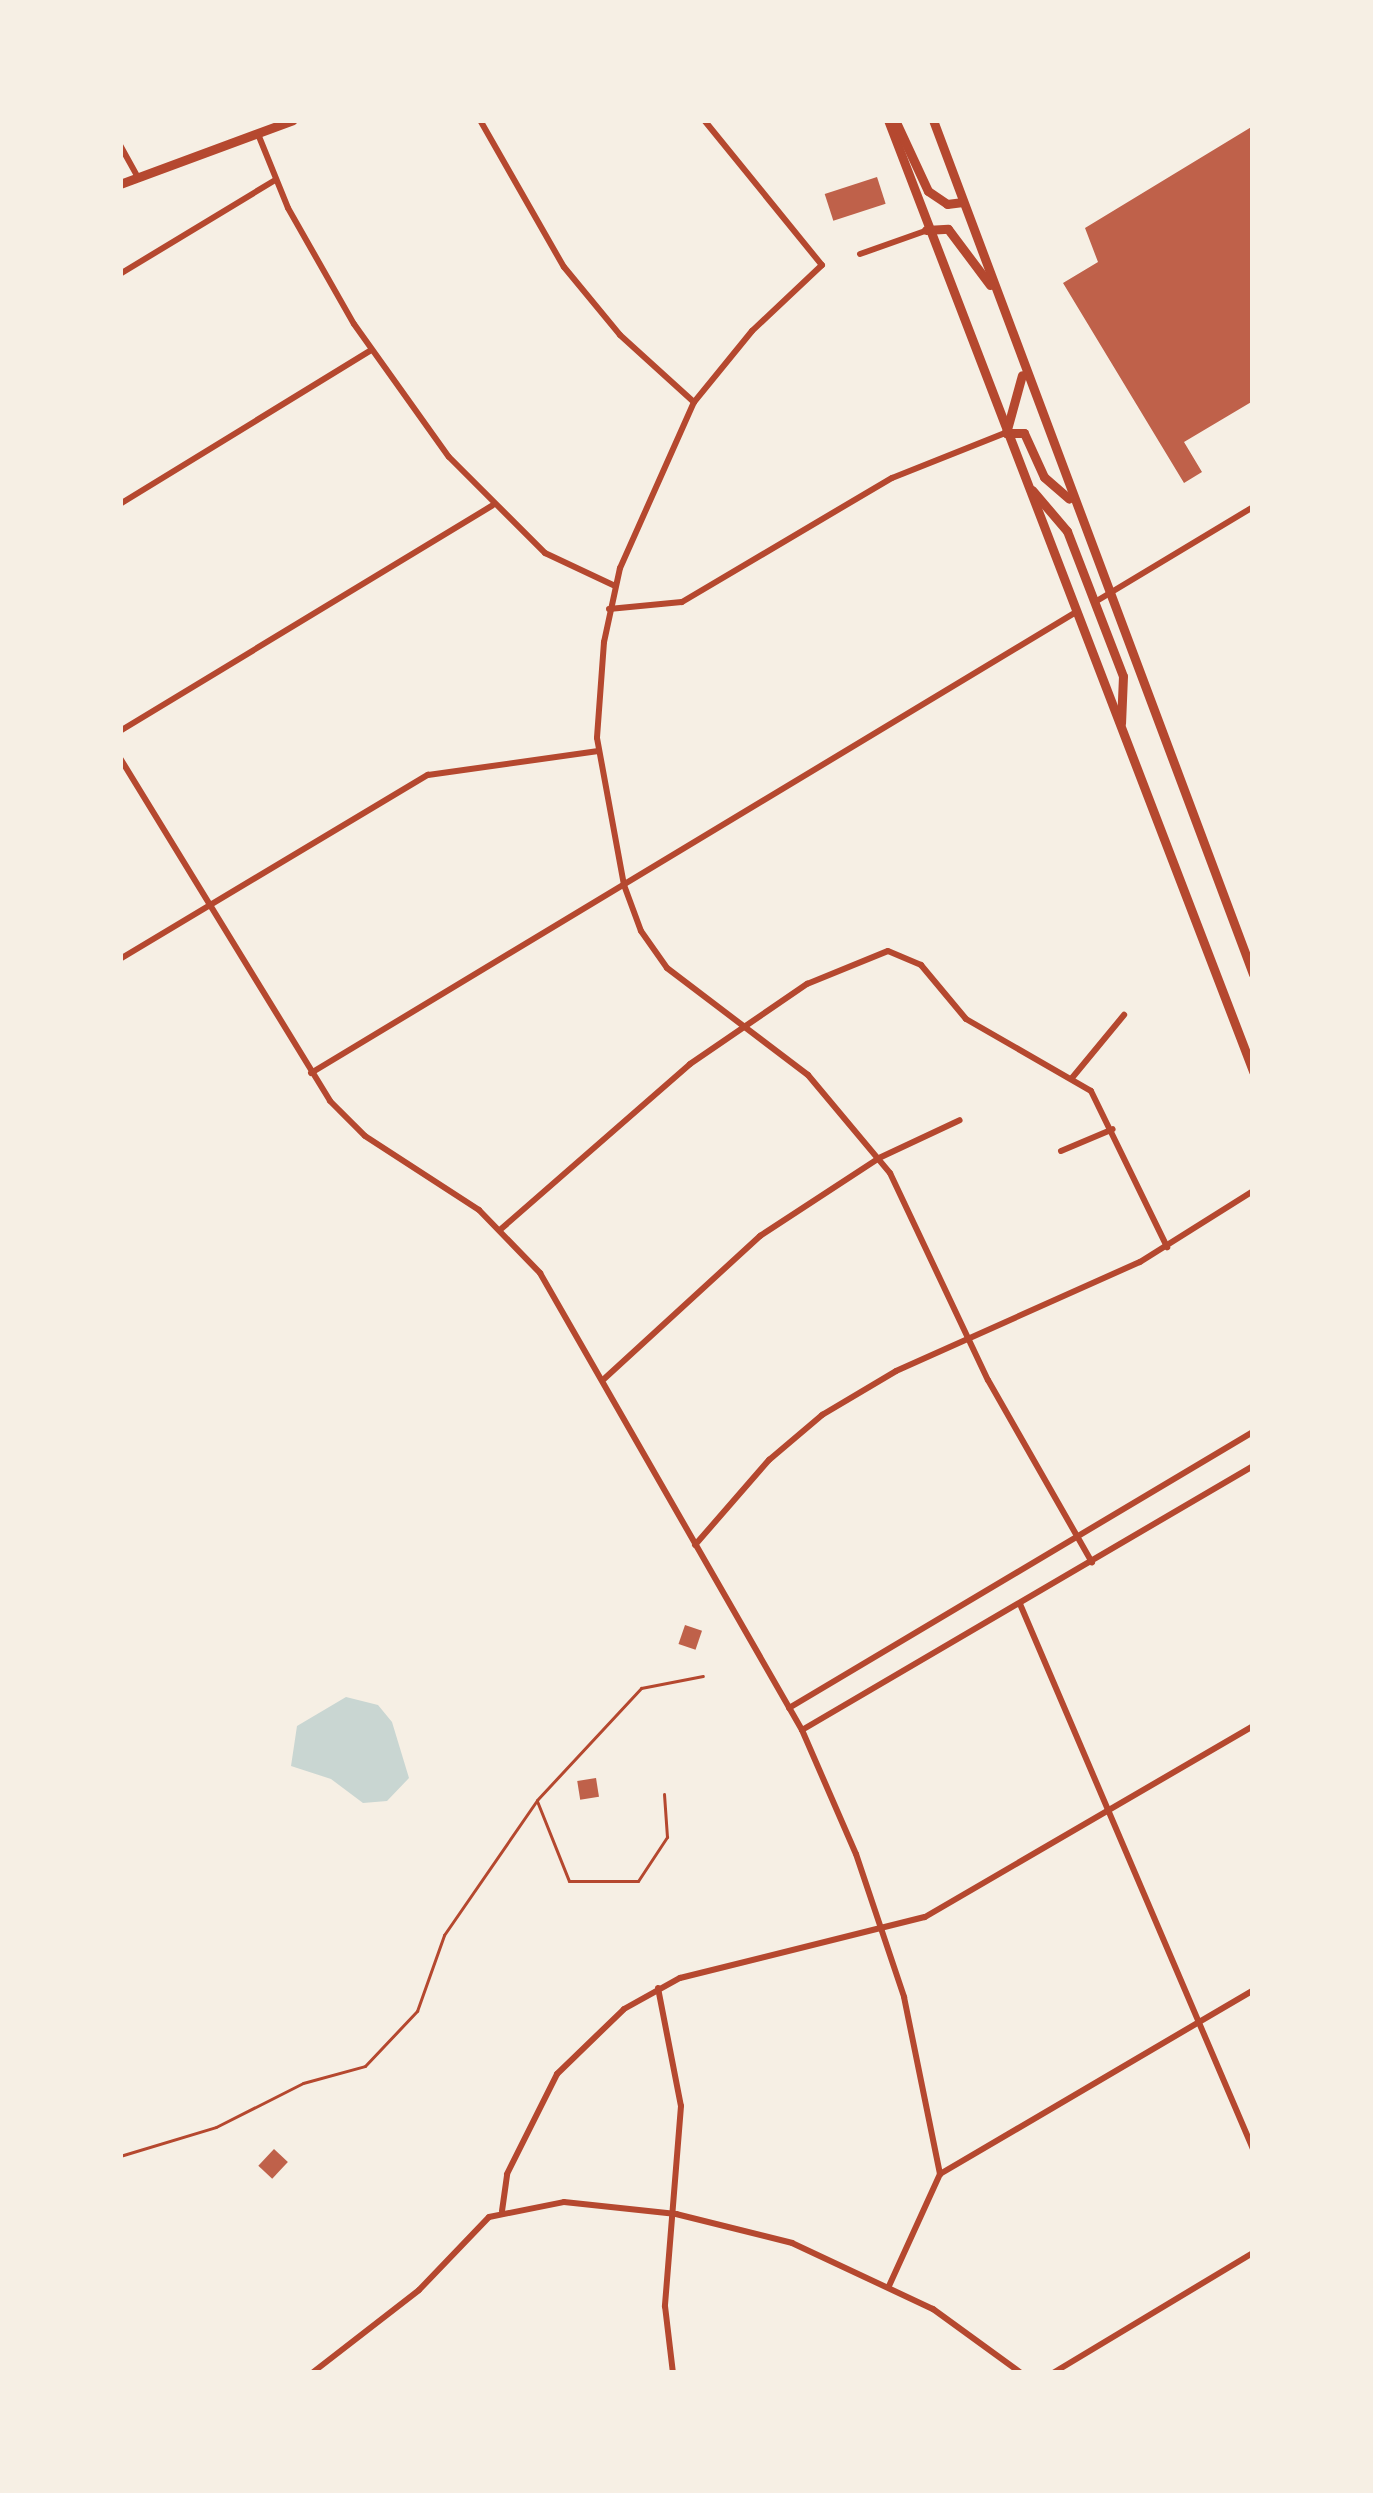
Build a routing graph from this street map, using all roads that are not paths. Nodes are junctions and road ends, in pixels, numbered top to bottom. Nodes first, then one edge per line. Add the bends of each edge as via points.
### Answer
1 (293, 120) edge
2 (481, 120) edge
3 (704, 120) edge
4 (891, 120) edge
5 (933, 120) edge
6 (258, 134) junction
7 (120, 146) edge
8 (138, 177) junction
9 (275, 180) junction
10 (120, 184) edge
11 (963, 202) junction
12 (926, 230) junction
13 (860, 254) dead end
14 (120, 274) edge
15 (997, 294) junction
16 (370, 350) junction
17 (1022, 368) junction
18 (694, 402) junction
19 (1006, 433) junction
20 (1028, 487) junction
21 (1073, 503) junction
22 (120, 504) edge
23 (493, 506) junction
24 (1253, 507) edge
25 (615, 586) junction
26 (1111, 592) junction
27 (1095, 602) junction
28 (609, 609) junction
29 (1076, 612) junction
30 (1120, 726) junction
31 (120, 731) edge
32 (599, 751) junction
33 (120, 758) edge
34 (624, 885) junction
35 (210, 906) junction
36 (120, 959) edge
37 (1253, 974) edge
38 (1124, 1016) dead end
39 (740, 1029) junction
40 (1253, 1071) edge
41 (310, 1073) junction
42 (1072, 1078) junction
43 (960, 1120) dead end
44 (1113, 1129) junction
45 (1061, 1151) dead end
46 (879, 1158) junction
47 (1253, 1191) edge
48 (501, 1229) junction
49 (1167, 1247) junction
50 (967, 1339) junction
51 (604, 1379) junction
52 (1253, 1432) edge
53 (1253, 1466) edge
54 (1077, 1536) junction
55 (695, 1544) junction
56 (1092, 1562) junction
57 (1020, 1604) junction
58 (789, 1708) junction
59 (1253, 1726) edge
60 (802, 1730) junction
61 (1109, 1811) junction
62 (880, 1930) junction
63 (658, 1988) junction
64 (1253, 1990) edge
65 (1199, 2022) junction
66 (1253, 2149) edge
67 (940, 2174) junction
68 (502, 2211) junction
69 (676, 2214) junction
70 (1253, 2253) edge
71 (889, 2286) junction
72 (312, 2373) edge
73 (673, 2373) edge
74 (1022, 2373) edge
75 (1053, 2373) edge

1 - 6 main road
2 - 18 street via 564,267 620,335
3 - 18 street via 820,256 819,272 752,331
4 - 11 main road via 928,190 947,204
4 - 12 main road
5 - 11 main road
6 - 8 main road
6 - 9 street
7 - 8 street
8 - 10 main road
9 - 14 street
9 - 16 street
11 - 15 main road
12 - 13 street
12 - 15 main road via 948,229
12 - 19 main road
15 - 17 main road
16 - 22 street
16 - 23 street
17 - 19 main road via 1022,394
17 - 21 main road
18 - 25 street
19 - 20 main road
19 - 21 main road via 1024,433 1044,477
19 - 28 street via 892,478 682,602
20 - 27 main road via 1060,516
20 - 29 main road
21 - 26 main road
23 - 25 street via 544,553
23 - 31 street
24 - 26 street
25 - 28 street
26 - 27 street
26 - 37 main road
27 - 30 main road via 1124,676
28 - 32 street
29 - 30 main road
29 - 34 street
30 - 40 main road
32 - 34 street
32 - 35 street via 428,775
33 - 35 street
34 - 39 street via 653,950
34 - 41 street
35 - 36 street
35 - 41 street
38 - 42 street
39 - 42 street via 845,963 899,952 921,964 966,1019
39 - 46 street via 808,1075
39 - 48 street via 637,1106
41 - 48 street via 365,1136
42 - 44 street
43 - 46 street
44 - 45 street
44 - 49 street
46 - 50 street via 925,1238
46 - 51 street via 726,1263
47 - 49 street
48 - 51 street via 540,1273
49 - 50 street
50 - 54 street
50 - 55 street via 822,1415 769,1460
51 - 55 street
52 - 54 street
53 - 56 street
54 - 56 street
54 - 58 street
55 - 58 street
56 - 57 street
57 - 60 street
57 - 61 street
58 - 60 street
59 - 61 street
60 - 62 street
61 - 62 street via 955,1903
61 - 65 street
62 - 63 street
62 - 67 street via 904,1997
63 - 68 street via 601,2026 557,2074 507,2174
63 - 69 street via 681,2107
64 - 65 street
65 - 66 street
65 - 67 street
67 - 71 street
68 - 69 street via 564,2202
68 - 72 street via 381,2323
69 - 71 street via 792,2243
69 - 73 street via 664,2306
70 - 75 street
71 - 74 street

